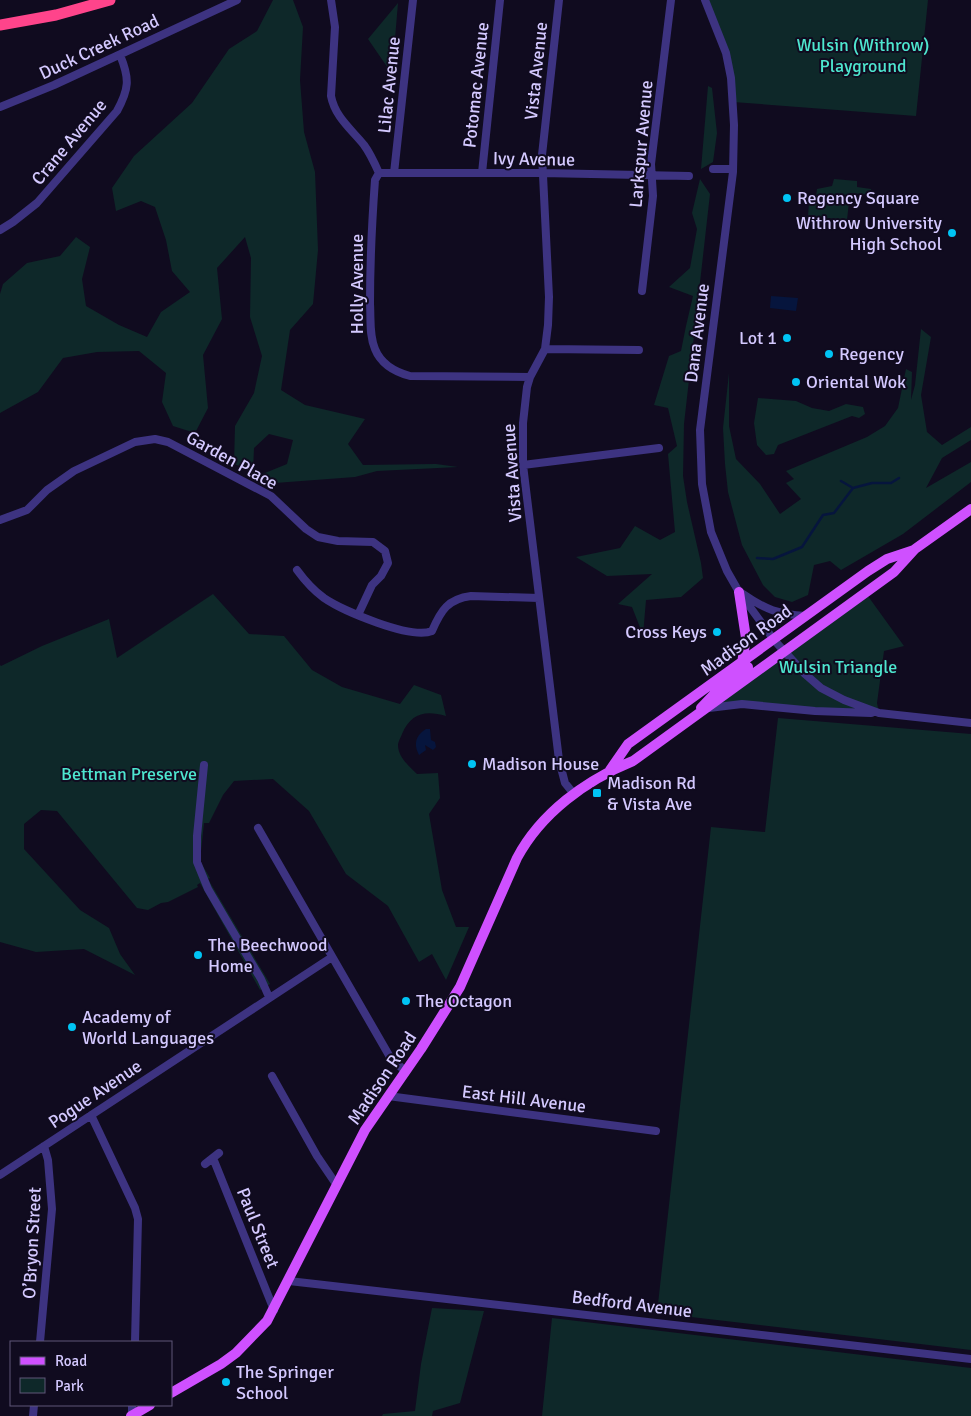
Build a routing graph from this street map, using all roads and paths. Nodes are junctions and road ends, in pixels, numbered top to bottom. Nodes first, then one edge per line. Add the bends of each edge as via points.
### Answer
1 (110, 0) edge
2 (237, 0) edge
3 (332, 0) edge
4 (413, 0) edge
5 (500, 0) edge
6 (559, 0) edge
7 (705, 0) edge
8 (671, 4) edge
9 (680, 9) dead end
10 (0, 25) edge
11 (120, 55) junction
12 (0, 107) edge
13 (713, 168) dead end
14 (733, 169) junction
15 (378, 173) junction
16 (394, 173) junction
17 (542, 173) junction
18 (482, 174) junction
19 (652, 175) junction
20 (690, 176) dead end
21 (0, 230) edge
22 (642, 292) dead end
23 (545, 349) junction
24 (639, 350) dead end
25 (530, 377) junction
26 (659, 448) dead end
27 (523, 465) junction
28 (971, 509) edge
29 (0, 520) edge
30 (914, 549) junction
31 (297, 570) dead end
32 (739, 592) junction
33 (539, 598) junction
34 (358, 615) junction
35 (806, 616) junction
36 (774, 640) junction
37 (785, 652) junction
38 (742, 663) junction
39 (709, 708) junction
40 (879, 713) junction
41 (971, 723) edge
42 (685, 725) junction
43 (204, 765) dead end
44 (609, 771) junction
45 (574, 794) junction
46 (258, 828) dead end
47 (332, 956) junction
48 (269, 997) junction
49 (405, 1071) junction
50 (272, 1076) dead end
51 (388, 1096) junction
52 (91, 1115) junction
53 (656, 1131) dead end
54 (44, 1146) junction
55 (204, 1164) dead end
56 (0, 1175) edge
57 (336, 1184) junction
58 (289, 1281) junction
59 (274, 1310) junction
60 (40, 1341) edge
61 (134, 1341) edge
62 (971, 1360) edge
63 (172, 1392) edge
64 (148, 1406) edge
65 (130, 1413) edge

1 - 10 highway via 56,15
2 - 11 street, Duck Creek Road
3 - 15 street via 336,27 332,102 351,132 364,145
4 - 16 street, Lilac Avenue
5 - 18 street, Potomac Avenue
6 - 17 street, Vista Avenue
7 - 14 street, Dana Avenue via 726,53 731,78
8 - 9 street
8 - 19 street, Larkspur Avenue
11 - 12 street, Duck Creek Road
11 - 21 street, Crane Avenue via 128,81 117,111 37,203
13 - 14 street
14 - 32 street, Dana Avenue via 700,430 706,513 719,552
15 - 16 street, Ivy Avenue
15 - 25 street, Holly Avenue via 370,273 371,338 378,356 389,367 410,376
16 - 18 street, Ivy Avenue
17 - 18 street, Ivy Avenue
17 - 19 street, Ivy Avenue
17 - 23 street, Vista Avenue via 549,297
19 - 20 street, Ivy Avenue
19 - 22 street, Larkspur Avenue via 653,196
23 - 24 street
23 - 25 street, Vista Avenue
25 - 27 street, Vista Avenue via 522,423
26 - 27 street
27 - 33 street, Vista Avenue
28 - 30 main road, Madison Road
29 - 34 street, Garden Place via 27,510 47,490 74,471 135,442 155,439 168,442 271,496 318,537 373,542 385,551 388,563 372,585
30 - 35 main road, Madison Road via 874,567
30 - 37 main road, Madison Road via 894,572
31 - 34 street via 325,599
32 - 35 street via 762,607 782,614
32 - 36 street, Dana Avenue
32 - 38 main road via 746,638
33 - 34 street via 460,597 444,609 432,630 426,633 414,633
33 - 45 street, Vista Avenue via 561,768 565,783
35 - 36 main road, Madison Road
36 - 37 street, Dana Avenue
36 - 38 main road, Madison Road
36 - 42 main road via 772,649 721,687
37 - 39 main road, Madison Road
37 - 40 street, Dana Avenue via 821,688
38 - 44 main road, Madison Road via 628,744
39 - 40 street via 742,704
39 - 42 main road, Madison Road
40 - 41 street
42 - 44 main road, Madison Road via 633,761
43 - 48 street via 197,862 208,889
44 - 45 main road, Madison Road
45 - 49 main road, Madison Road via 548,816 523,846 460,987
46 - 47 street
47 - 48 street, Pogue Avenue
47 - 49 street via 390,1057
48 - 52 street, Pogue Avenue
49 - 51 main road, Madison Road
50 - 57 street
51 - 53 street, East Hill Avenue
51 - 57 main road, Madison Road via 365,1130
52 - 54 street, Pogue Avenue
52 - 61 street via 138,1219
54 - 56 street, Pogue Avenue
54 - 60 street, O’Bryon Street via 52,1209
55 - 59 street, Paul Street via 216,1156
57 - 58 main road, Madison Road
58 - 59 main road, Madison Road
58 - 62 street, Bedford Avenue
59 - 63 main road, Madison Road via 236,1353
64 - 65 main road

